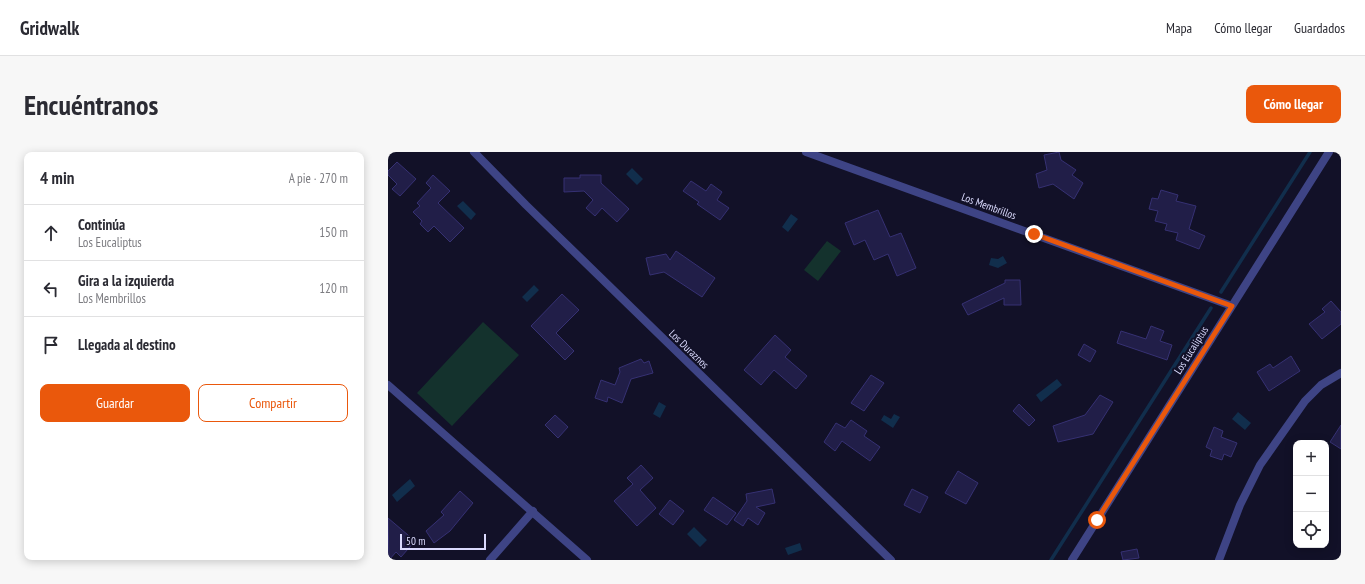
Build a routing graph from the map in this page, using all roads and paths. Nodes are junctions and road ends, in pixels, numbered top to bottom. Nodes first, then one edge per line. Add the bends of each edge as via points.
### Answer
1 (474, 152) edge
2 (806, 152) edge
3 (1329, 152) edge
4 (1232, 306) junction
5 (1341, 373) edge
6 (388, 385) edge
7 (533, 511) junction
8 (490, 560) edge
9 (587, 560) edge
10 (891, 560) edge
11 (1072, 560) edge
12 (1218, 560) edge

1 - 10 street, Los Duraznos
2 - 4 street, Los Membrillos
3 - 4 street, Los Eucaliptus
4 - 11 street, Los Eucaliptus
5 - 12 street via 1321,385 1305,401 1260,465 1240,505
6 - 7 street
7 - 8 street
7 - 9 street

